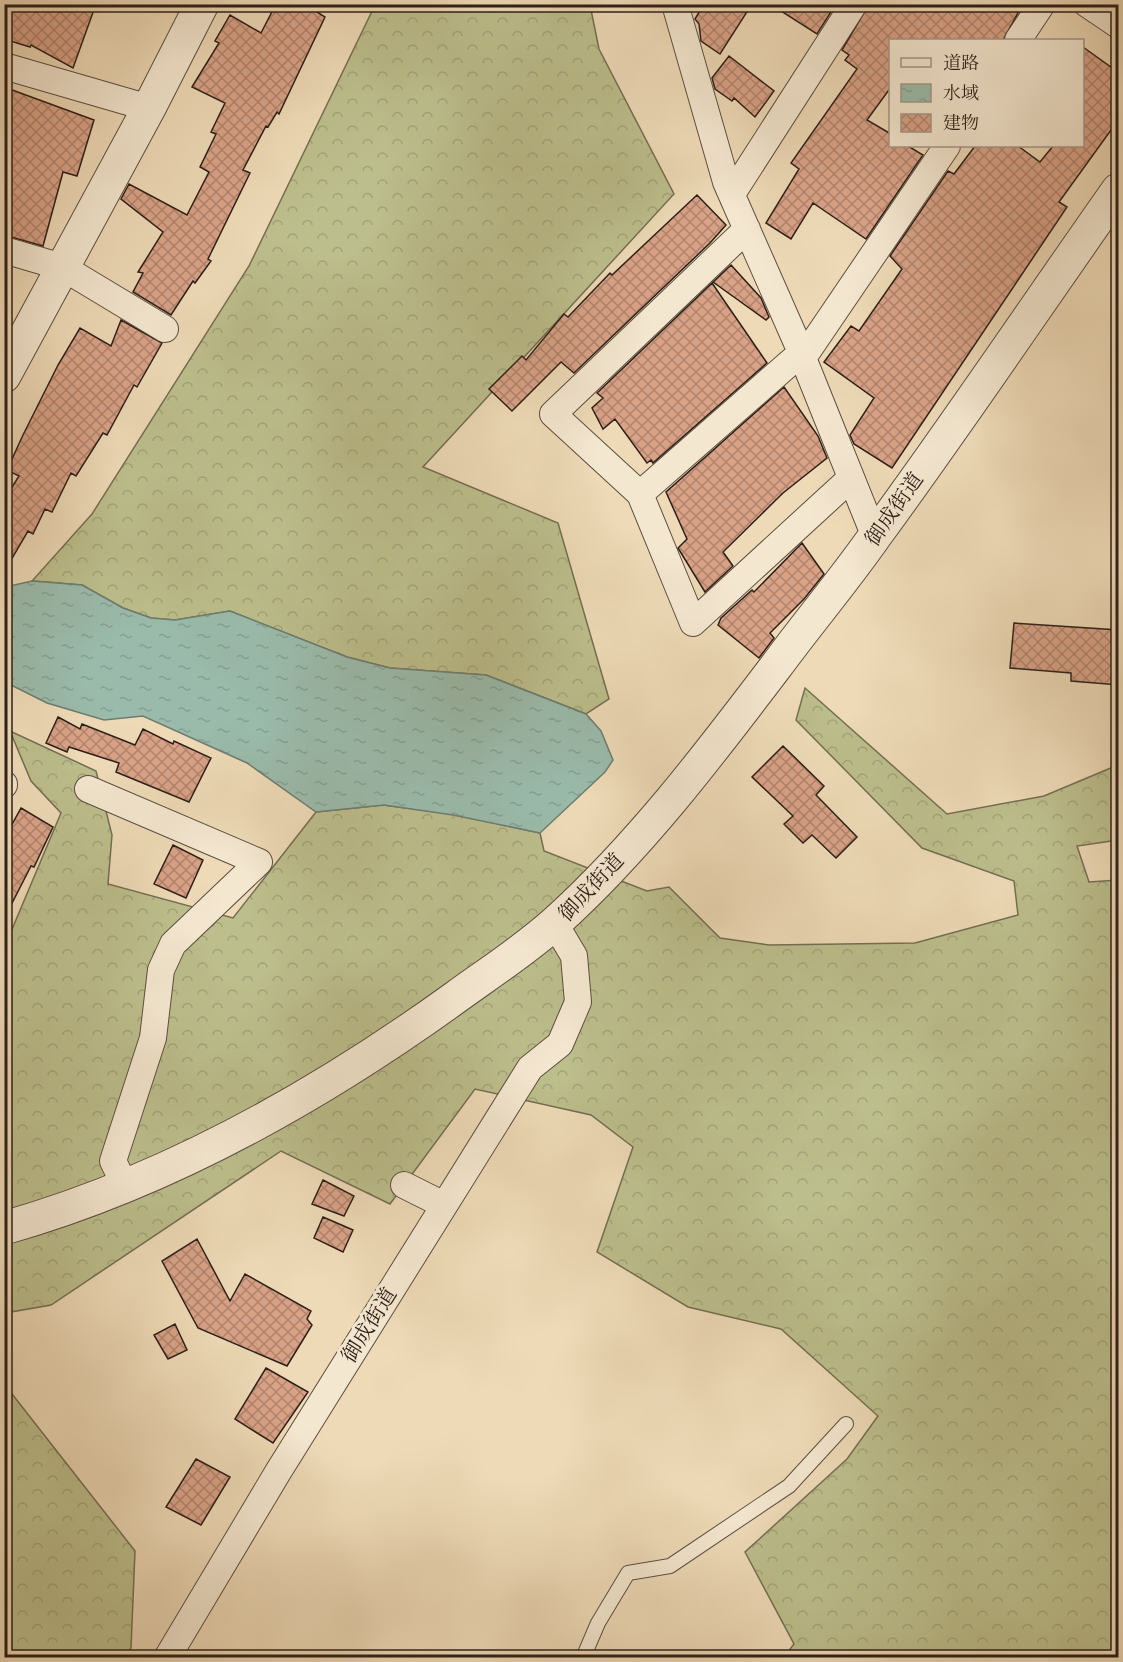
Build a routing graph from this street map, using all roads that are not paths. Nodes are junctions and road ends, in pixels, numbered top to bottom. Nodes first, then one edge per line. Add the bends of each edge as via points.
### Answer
1 (202, 4) edge
2 (675, 4) edge
3 (855, 4) edge
4 (1042, 4) edge
5 (1087, 4) edge
6 (1119, 26) edge
7 (1019, 39) edge
8 (4, 66) edge
9 (149, 108) junction
10 (945, 147) edge
11 (1119, 190) edge
12 (732, 194) junction
13 (747, 229) junction
14 (4, 250) edge
15 (62, 267) junction
16 (165, 329) dead end
17 (802, 355) junction
18 (4, 376) edge
19 (851, 478) junction
20 (640, 494) junction
21 (875, 537) junction
22 (88, 789) dead end
23 (555, 924) junction
24 (404, 1185) dead end
25 (125, 1186) junction
26 (444, 1204) junction
27 (4, 1228) edge
28 (846, 1424) dead end
29 (167, 1658) edge
30 (583, 1658) edge

1 - 9 street
2 - 12 street
3 - 12 street
4 - 7 street
5 - 6 street
8 - 9 street
9 - 15 street
10 - 17 street
11 - 21 street, 御成街道
12 - 13 street
13 - 17 street
13 - 20 street via 553,414
14 - 15 street
15 - 16 street
15 - 18 street
17 - 19 street
17 - 20 street
19 - 20 street via 693,622
19 - 21 street
21 - 23 street, 御成街道 via 715,747 634,842
22 - 25 street via 259,862 173,944 161,969 153,1038 113,1161
23 - 25 street via 429,1017 344,1072 207,1150
23 - 26 street, 御成街道 via 574,956 578,974 578,1002 571,1022 560,1044 530,1068
24 - 26 street
25 - 27 street
26 - 29 street, 御成街道
28 - 30 lane via 789,1486 670,1566 628,1573 598,1623

